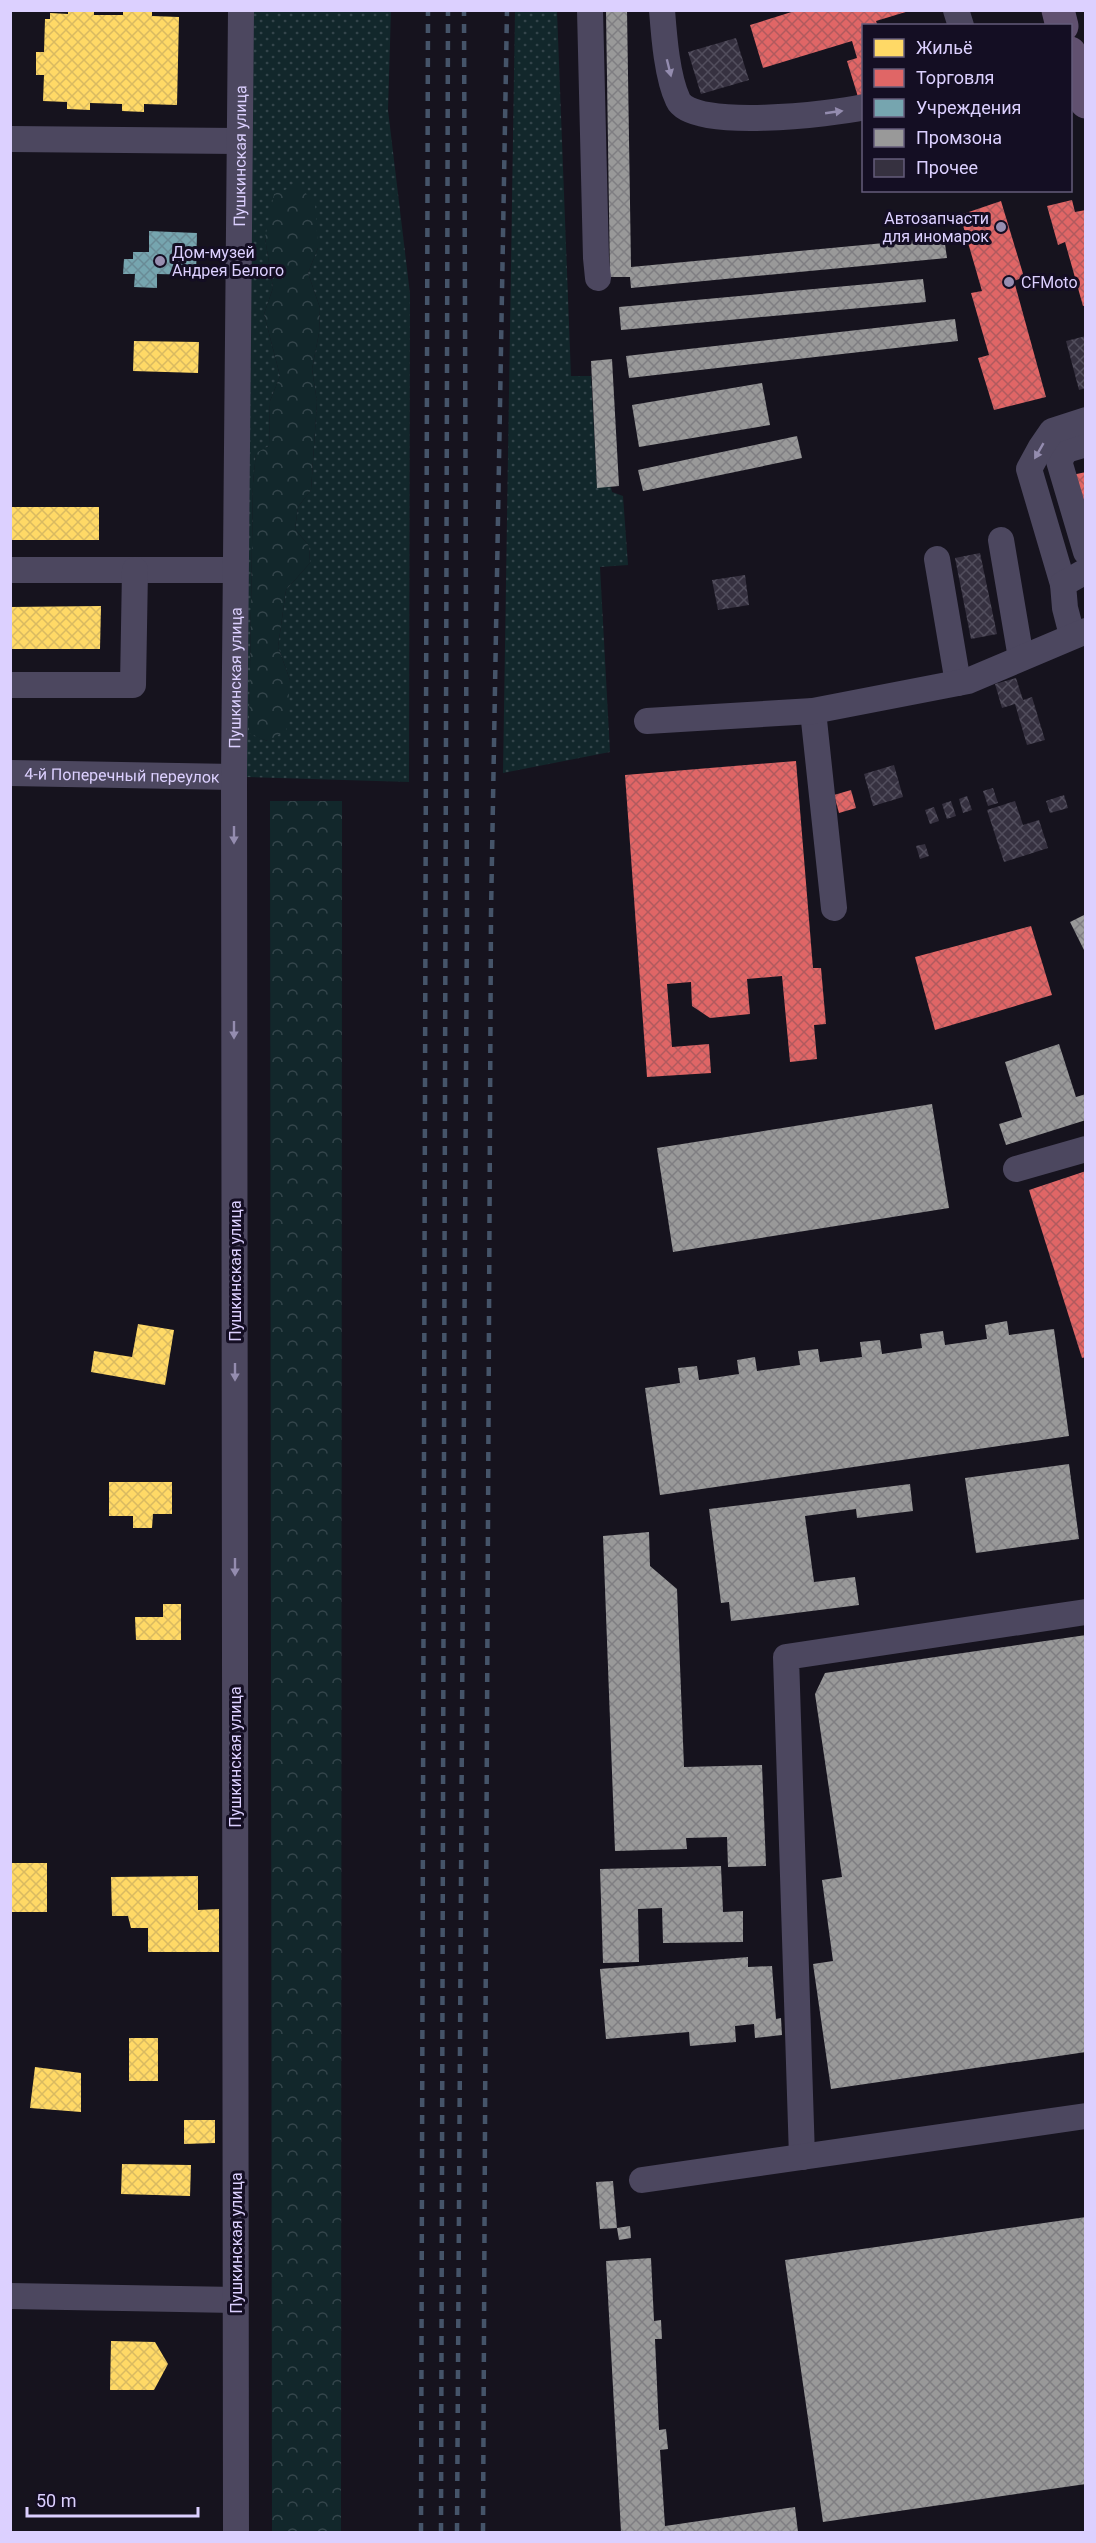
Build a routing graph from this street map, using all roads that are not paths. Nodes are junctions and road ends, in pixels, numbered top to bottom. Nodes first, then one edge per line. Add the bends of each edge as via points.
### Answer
1 (241, 10) edge
2 (590, 10) edge
3 (662, 10) edge
4 (1072, 57) edge
5 (1081, 90) edge
6 (862, 107) edge
7 (10, 139) edge
8 (238, 141) junction
9 (598, 278) dead end
10 (1086, 420) edge
11 (1086, 444) edge
12 (1002, 540) dead end
13 (1086, 552) edge
14 (937, 559) dead end
15 (10, 570) edge
16 (135, 570) junction
17 (235, 570) junction
18 (1086, 571) edge
19 (1063, 584) junction
20 (1079, 633) edge
21 (1021, 658) junction
22 (958, 683) junction
23 (10, 685) edge
24 (813, 711) junction
25 (647, 721) dead end
26 (10, 773) edge
27 (234, 777) junction
28 (834, 908) dead end
29 (1086, 1149) edge
30 (1016, 1169) dead end
31 (1086, 1612) edge
32 (1086, 2116) edge
33 (802, 2157) junction
34 (642, 2180) dead end
35 (10, 2296) edge
36 (236, 2300) junction
37 (236, 2532) edge

1 - 8 street, Пушкинская улица
2 - 9 street
3 -> 6 street via 665,52 678,102 692,113 774,119
4 - 5 main road
7 - 8 street
8 - 17 street, Пушкинская улица
10 -> 19 street via 1053,431 1029,469
11 - 13 street via 1066,450 1059,462
12 - 21 street
14 - 22 street
15 - 16 street
16 - 17 street
16 - 23 street via 133,685
17 - 27 street, Пушкинская улица
18 - 19 street
19 - 20 street via 1065,608
20 - 21 street
21 - 22 street
22 - 24 street
24 - 25 street
24 - 28 street
26 - 27 street, 4-й Поперечный переулок
27 -> 36 street, Пушкинская улица
29 - 30 street
31 - 33 street via 786,1657
32 - 33 street
33 - 34 street
35 - 36 street
36 - 37 street, Пушкинская улица

